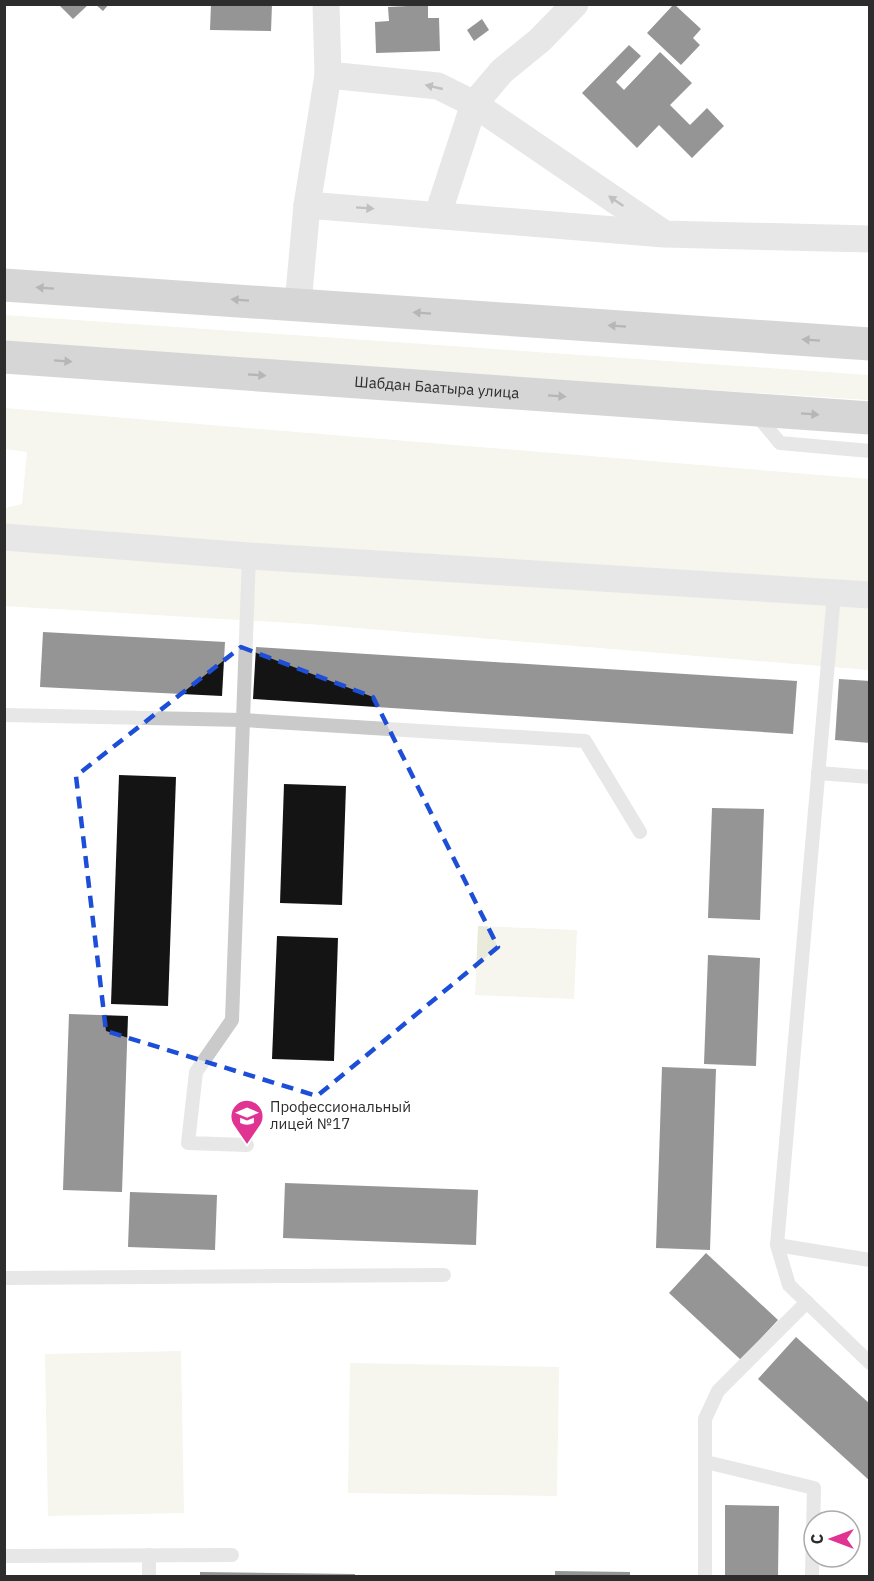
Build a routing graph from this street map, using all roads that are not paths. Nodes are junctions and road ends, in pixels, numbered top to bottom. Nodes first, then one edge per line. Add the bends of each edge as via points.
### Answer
1 (326, 4) edge
2 (575, 4) edge
3 (328, 75) junction
4 (474, 104) junction
5 (307, 205) junction
6 (438, 214) junction
7 (664, 234) junction
8 (870, 239) edge
9 (4, 285) edge
10 (298, 304) junction
11 (870, 344) edge
12 (4, 357) edge
13 (752, 409) junction
14 (870, 418) edge
15 (870, 451) edge
16 (4, 537) edge
17 (249, 556) junction
18 (834, 594) junction
19 (870, 596) edge
20 (4, 715) edge
21 (243, 720) junction
22 (818, 773) junction
23 (870, 777) edge
24 (640, 832) dead end
25 (247, 1145) dead end
26 (777, 1245) junction
27 (870, 1260) edge
28 (444, 1275) dead end
29 (4, 1278) edge
30 (807, 1302) junction
31 (870, 1363) edge
32 (706, 1462) junction
33 (232, 1554) dead end
34 (149, 1555) junction
35 (4, 1556) edge
36 (149, 1576) edge
37 (705, 1576) edge
38 (813, 1576) edge

1 - 3 street
2 - 4 street via 502,71
4 -> 3 street via 438,86
3 - 5 street
4 - 6 street
7 -> 4 street
5 -> 6 street
5 - 10 street
6 - 7 street
7 - 8 street
10 -> 9 main road
11 -> 10 main road
12 -> 13 main road, Шабдан Баатыра улица
13 -> 14 main road, Шабдан Баатыра улица
13 - 15 lane via 780,443
16 - 17 street
17 - 18 street
17 - 21 lane
18 - 19 street
18 - 22 lane
20 - 21 lane
21 - 24 lane via 585,741
21 - 25 lane via 232,1020 196,1072 188,1143
22 - 23 lane
22 - 26 lane
26 - 27 lane
26 - 30 lane via 789,1285
28 - 29 lane
30 - 31 lane
30 - 32 lane via 718,1391 705,1419
32 - 37 lane
32 - 38 lane via 814,1488
33 - 34 lane
34 - 35 lane
34 - 36 lane

